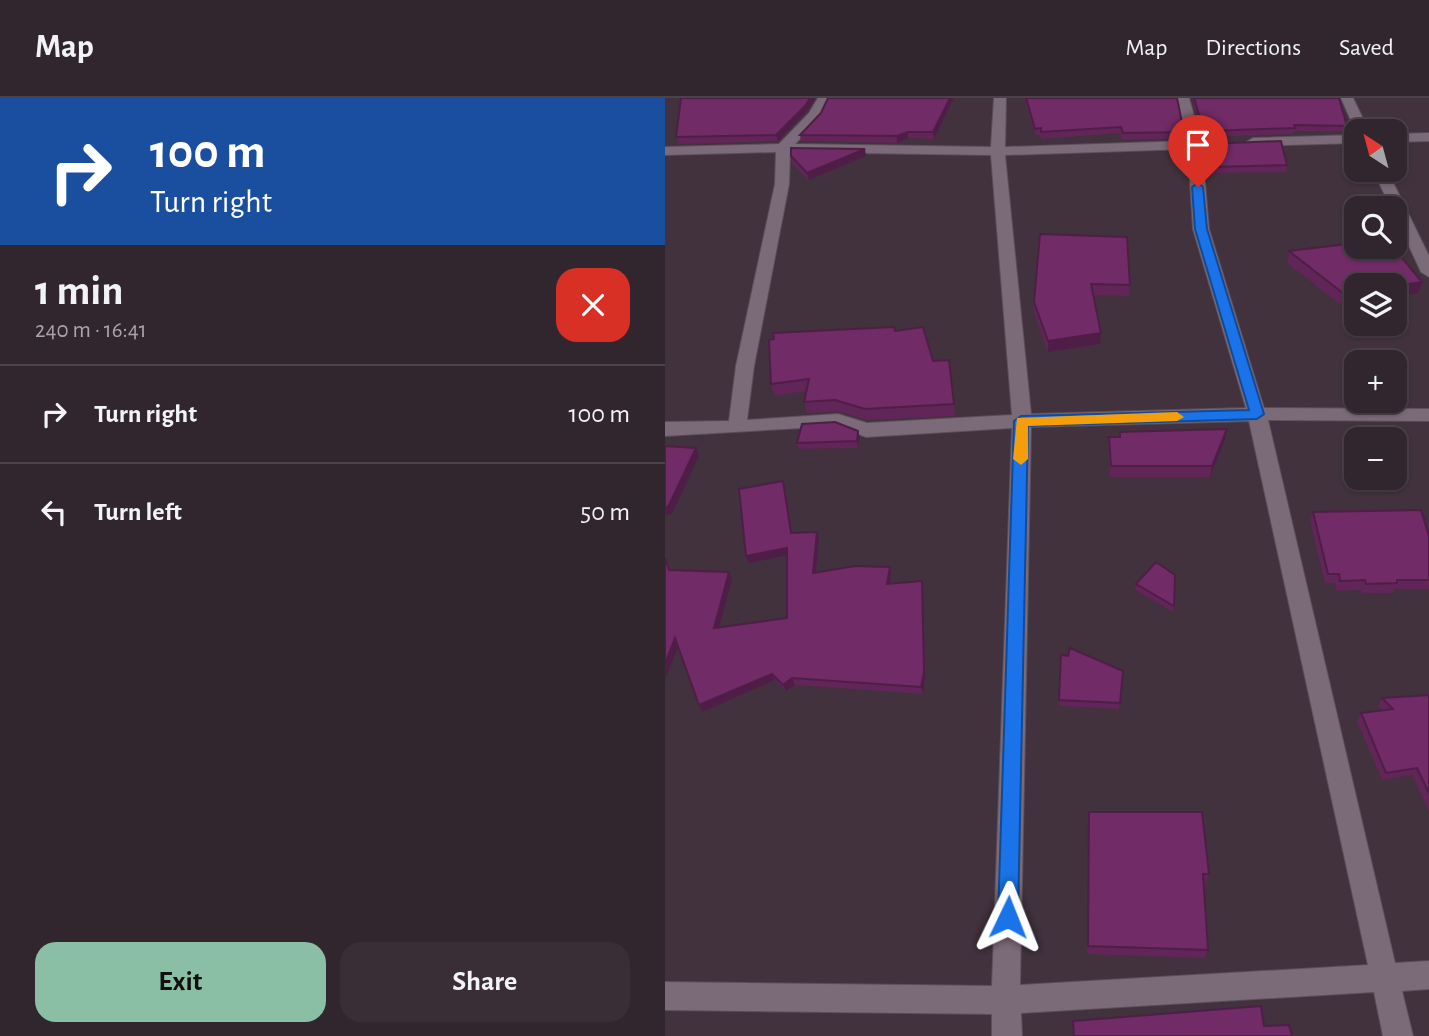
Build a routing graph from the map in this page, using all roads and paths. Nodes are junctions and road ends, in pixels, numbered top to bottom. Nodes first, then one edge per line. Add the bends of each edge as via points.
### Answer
1 (824, 98) edge
2 (1000, 98) edge
3 (1182, 98) edge
4 (1347, 98) edge
5 (1356, 119) edge
6 (1429, 136) edge
7 (1407, 137) edge
8 (1344, 139) edge
9 (1195, 144) junction
10 (783, 148) junction
11 (665, 151) edge
12 (998, 151) junction
13 (1386, 182) edge
14 (1429, 272) edge
15 (1257, 414) junction
16 (1429, 415) edge
17 (1021, 421) junction
18 (737, 427) junction
19 (665, 429) edge
20 (1429, 975) edge
21 (1384, 978) junction
22 (665, 996) edge
23 (1006, 1000) junction
24 (1007, 1036) edge
25 (1398, 1036) edge

1 - 10 street via 815,115
2 - 12 street
3 - 9 street
4 - 5 street
6 - 7 street
8 - 9 street
9 - 12 street
9 - 15 street via 1201,229
10 - 11 street
10 - 12 street
10 - 18 street via 782,184
12 - 17 street
13 - 14 street
15 - 16 street
15 - 17 street
15 - 21 street
17 - 18 street via 866,430 838,420
17 - 23 street
18 - 19 street
20 - 21 street
21 - 23 street
21 - 25 street
22 - 23 street
23 - 24 street

